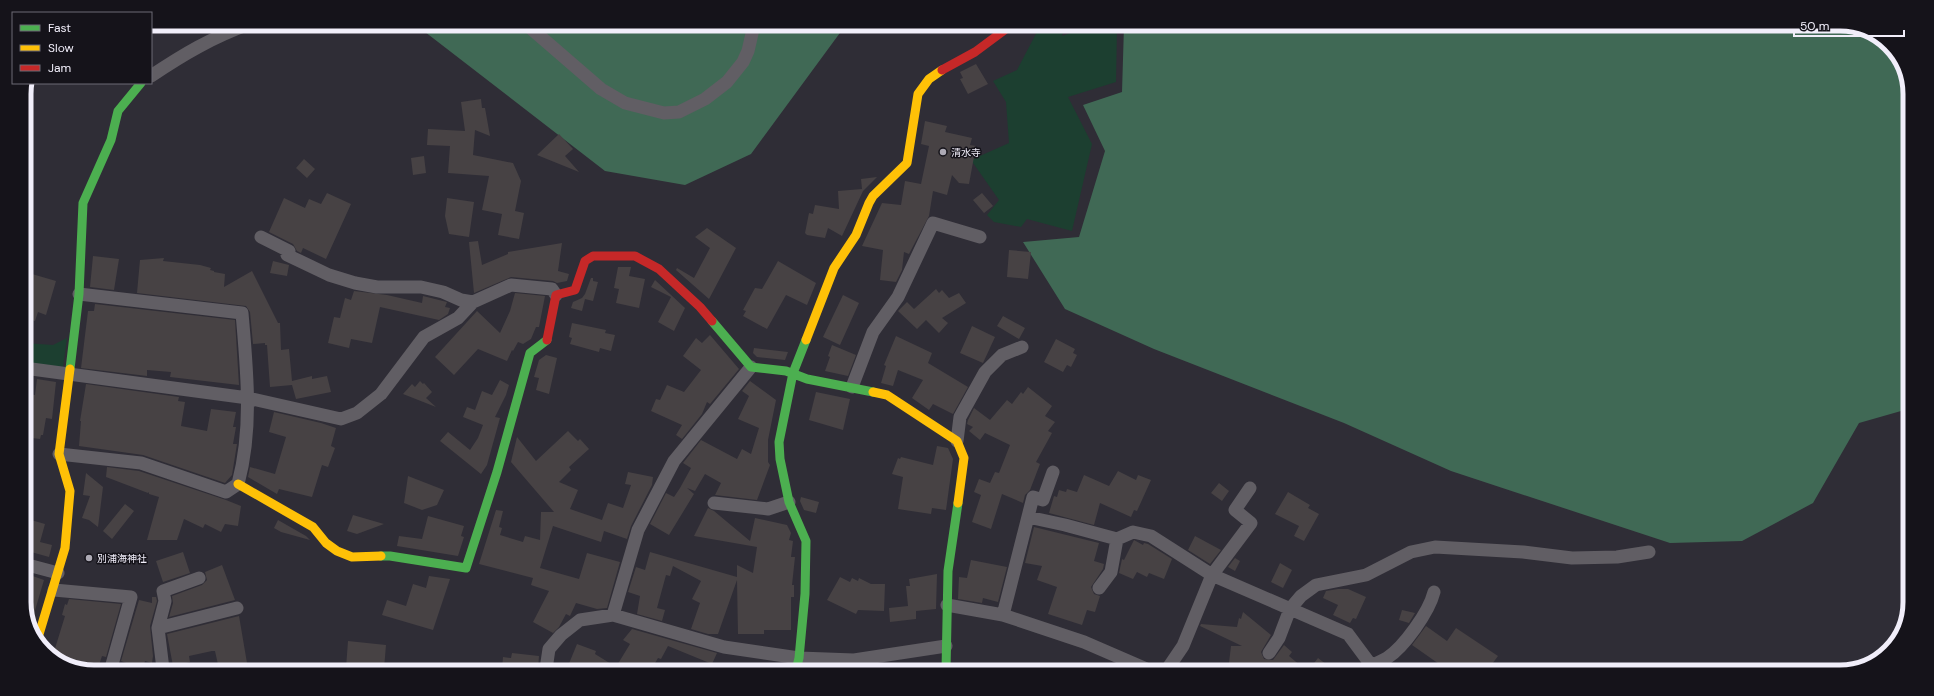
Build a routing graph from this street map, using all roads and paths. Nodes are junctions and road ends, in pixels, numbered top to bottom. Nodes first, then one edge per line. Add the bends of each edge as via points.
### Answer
1 (229, 31) edge
2 (534, 31) edge
3 (753, 31) edge
4 (1003, 31) edge
5 (152, 75) edge
6 (140, 84) edge
7 (261, 237) dead end
8 (980, 237) dead end
9 (79, 294) junction
10 (556, 296) junction
11 (473, 302) junction
12 (1022, 347) dead end
13 (751, 367) junction
14 (31, 369) edge
15 (793, 373) junction
16 (68, 374) junction
17 (852, 387) junction
18 (248, 398) junction
19 (957, 441) junction
20 (59, 454) junction
21 (1053, 472) dead end
22 (238, 484) junction
23 (1250, 488) dead end
24 (714, 503) dead end
25 (784, 504) junction
26 (1028, 517) junction
27 (1117, 539) junction
28 (1649, 552) dead end
29 (31, 566) edge
30 (58, 573) junction
31 (1212, 575) junction
32 (198, 578) dead end
33 (1099, 588) dead end
34 (54, 590) junction
35 (1434, 592) dead end
36 (947, 605) junction
37 (237, 608) dead end
38 (1290, 609) junction
39 (613, 615) junction
40 (1003, 615) junction
41 (158, 628) junction
42 (39, 634) edge
43 (946, 646) junction
44 (1269, 653) dead end
45 (798, 664) edge
46 (112, 665) edge
47 (163, 665) edge
48 (547, 665) edge
49 (946, 665) edge
50 (1137, 665) edge
51 (1170, 665) edge
52 (1367, 665) edge
53 (1374, 665) edge

1 - 5 street via 179,57
2 - 3 street via 601,89 625,103 664,113 679,112 705,99 727,82 743,62
4 - 15 street via 973,53 936,72 921,87 907,163 869,203 856,235 840,258 823,292
6 - 9 street via 118,111 111,140 83,203 79,242
7 - 11 street via 288,251 287,255 329,275 355,283 377,287 421,287
8 - 17 street via 933,223 898,297 873,332
9 - 16 street
9 - 18 street via 242,313
10 - 11 street via 552,289 511,285
10 - 13 street via 575,290 585,261 593,256 634,256 659,269 700,307
10 - 22 street via 547,341 530,353 497,472 466,568 390,556 352,557 326,543 313,527
11 - 18 street via 458,318 424,337 381,394 357,413 341,419
12 - 19 street via 1002,355 985,372 960,417
13 - 15 street
13 - 39 street via 674,461 638,530
14 - 16 street
15 - 17 street via 807,379
15 - 25 street via 780,442
16 - 18 street
16 - 20 street
17 - 19 street via 887,395
18 - 22 street via 244,464
19 - 36 street via 964,458 948,571
20 - 22 street via 141,463 226,492
20 - 30 street via 70,491 65,548
21 - 26 street via 1042,500 1033,497
23 - 31 street via 1235,510 1251,523
24 - 25 street via 759,509
25 - 45 street via 803,531 807,551
26 - 27 street
26 - 40 street
27 - 31 street via 1133,532 1152,536
27 - 33 street via 1111,572
28 - 38 street via 1617,557 1572,558 1523,552 1435,547 1411,552 1366,575 1316,585 1301,596
29 - 30 street
30 - 34 street
31 - 38 street
31 - 51 street via 1183,646
32 - 41 street via 163,591 165,601
34 - 42 street
34 - 46 street via 131,597
35 - 53 street via 1424,616 1398,649
36 - 40 street
36 - 43 street
37 - 41 street
38 - 44 street via 1279,638
38 - 52 street via 1348,634
39 - 45 street via 724,647
39 - 48 street via 580,620 561,635 549,649
40 - 50 street via 1084,642
41 - 47 street
43 - 45 street via 854,660
43 - 49 street

